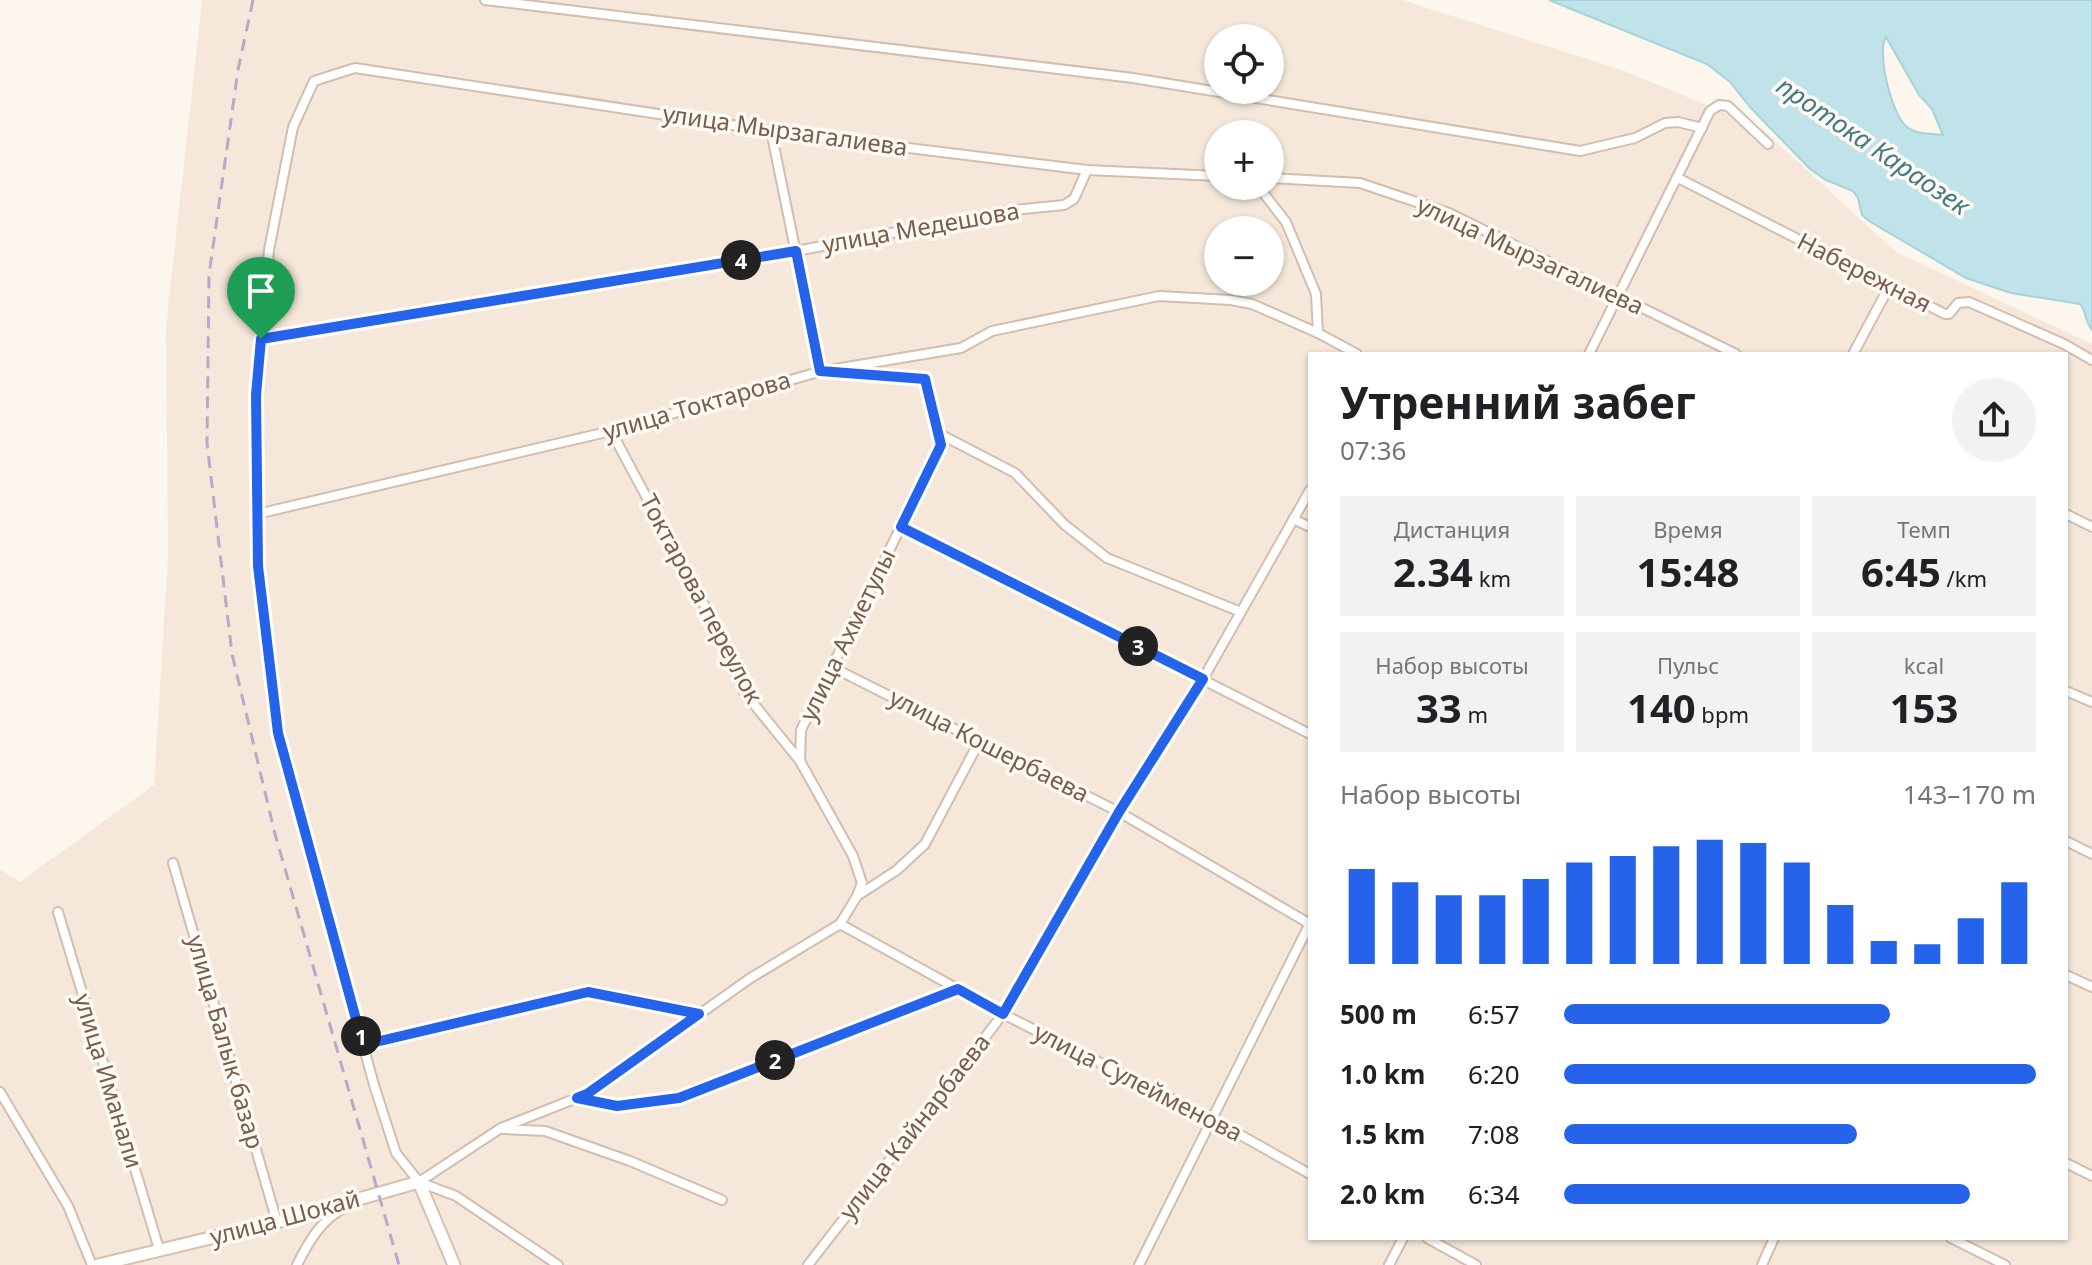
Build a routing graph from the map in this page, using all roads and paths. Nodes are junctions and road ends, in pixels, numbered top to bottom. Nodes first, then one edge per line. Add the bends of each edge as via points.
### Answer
1 (485, 0) edge
2 (1702, 128) junction
3 (771, 131) junction
4 (1768, 144) dead end
5 (1087, 170) junction
6 (1204, 175) edge
7 (1678, 178) junction
8 (1284, 179) edge
9 (1269, 200) edge
10 (796, 251) junction
11 (1890, 285) junction
12 (1618, 297) junction
13 (1318, 333) junction
14 (261, 339) junction
15 (2064, 344) junction
16 (1353, 352) edge
17 (1590, 352) edge
18 (1732, 352) edge
19 (1854, 352) edge
20 (2059, 352) edge
21 (2092, 360) edge
22 (820, 371) junction
23 (611, 431) junction
24 (938, 433) junction
25 (1308, 493) edge
26 (257, 514) junction
27 (2068, 515) edge
28 (1293, 519) junction
29 (1308, 526) edge
30 (901, 527) junction
31 (2092, 527) edge
32 (1241, 612) junction
33 (832, 667) junction
34 (1203, 679) junction
35 (2068, 692) edge
36 (2092, 702) edge
37 (1308, 733) edge
38 (980, 740) junction
39 (800, 761) junction
40 (1119, 812) junction
41 (2068, 842) edge
42 (2092, 854) edge
43 (173, 863) dead end
44 (857, 896) junction
45 (58, 912) dead end
46 (1308, 923) edge
47 (840, 924) junction
48 (1308, 928) edge
49 (2068, 976) edge
50 (2092, 987) edge
51 (958, 989) junction
52 (699, 1014) junction
53 (1003, 1014) junction
54 (363, 1045) junction
55 (0, 1092) edge
56 (577, 1098) junction
57 (1212, 1119) junction
58 (501, 1128) junction
59 (2068, 1164) edge
60 (2090, 1171) edge
61 (1308, 1173) edge
62 (419, 1182) junction
63 (361, 1198) junction
64 (722, 1200) dead end
65 (277, 1222) junction
66 (1402, 1240) edge
67 (1431, 1240) edge
68 (1773, 1240) edge
69 (1955, 1240) edge
70 (159, 1249) junction
71 (810, 1264) edge
72 (92, 1265) edge
73 (98, 1265) edge
74 (297, 1265) edge
75 (454, 1265) edge
76 (558, 1265) edge
77 (1139, 1265) edge
78 (1389, 1265) edge
79 (1476, 1265) edge
80 (1762, 1265) edge
81 (2005, 1265) edge

1 - 2 street via 1133,78 1580,151 1635,138 1665,123
2 - 4 street via 1710,111 1728,106
2 - 7 street
3 - 5 street, улица Мырзагалиева
3 - 10 street
3 - 14 street, улица Мырзагалиева via 355,68 314,81 293,127 269,250
5 - 6 street, улица Мырзагалиева
5 - 10 street, улица Медешова via 1074,199 1064,205
7 - 11 street, Набережная
7 - 12 street
8 - 12 street, улица Мырзагалиева via 1360,183 1449,213
9 - 13 street via 1286,222 1316,294
10 - 14 street, улица Медешова
10 - 22 street
11 - 15 street, Набережная via 1945,314 1958,303 1969,302
11 - 19 street
12 - 17 street
12 - 18 street, улица Мырзагалиева
13 - 16 street, улица Токтарова
13 - 22 street, улица Токтарова via 1252,304 1159,296 992,331 961,348
14 - 26 street
15 - 20 street
15 - 21 street, Набережная
22 - 23 street, улица Токтарова
22 - 24 street, улица Ахметулы via 925,379
23 - 26 street, улица Токтарова
23 - 39 street, Токтарова переулок via 716,627 744,692
24 - 30 street, улица Ахметулы via 941,445
24 - 32 street via 1015,473 1065,525 1107,558
25 - 28 street, улица Кайнарбаева
26 - 54 street via 278,733
27 - 31 street
28 - 29 street
28 - 32 street, улица Кайнарбаева
30 - 33 street, улица Ахметулы
30 - 34 street
32 - 34 street, улица Кайнарбаева
33 - 38 street, улица Кошербаева
33 - 39 street, улица Ахметулы via 801,730
34 - 37 street
34 - 40 street, улица Кайнарбаева
35 - 36 street
38 - 40 street, улица Кошербаева
38 - 44 street via 925,844
39 - 44 street via 853,856 862,883
40 - 46 street, улица Кошербаева
40 - 53 street, улица Кайнарбаева
41 - 42 street
43 - 65 street, улица Балык базар
44 - 47 street
45 - 70 street, улица Иманали
47 - 51 street, улица Сулейменова
47 - 52 street
48 - 57 street
49 - 50 street
51 - 53 street, улица Сулейменова
51 - 56 street via 679,1098 617,1106
52 - 54 street via 588,992
52 - 56 street
53 - 57 street, улица Сулейменова
53 - 71 street, улица Кайнарбаева
54 - 62 street via 396,1153
55 - 72 street via 68,1206
56 - 58 street
57 - 61 street, улица Сулейменова
57 - 77 street
58 - 62 street
58 - 64 street via 545,1131
59 - 60 street
62 - 63 street, улица Шокай
62 - 75 street
62 - 76 street via 456,1196
63 - 65 street, улица Шокай
63 - 74 street via 333,1213 314,1232
65 - 70 street, улица Шокай
66 - 78 street
67 - 79 street
68 - 80 street
69 - 81 street
70 - 73 street, улица Шокай

